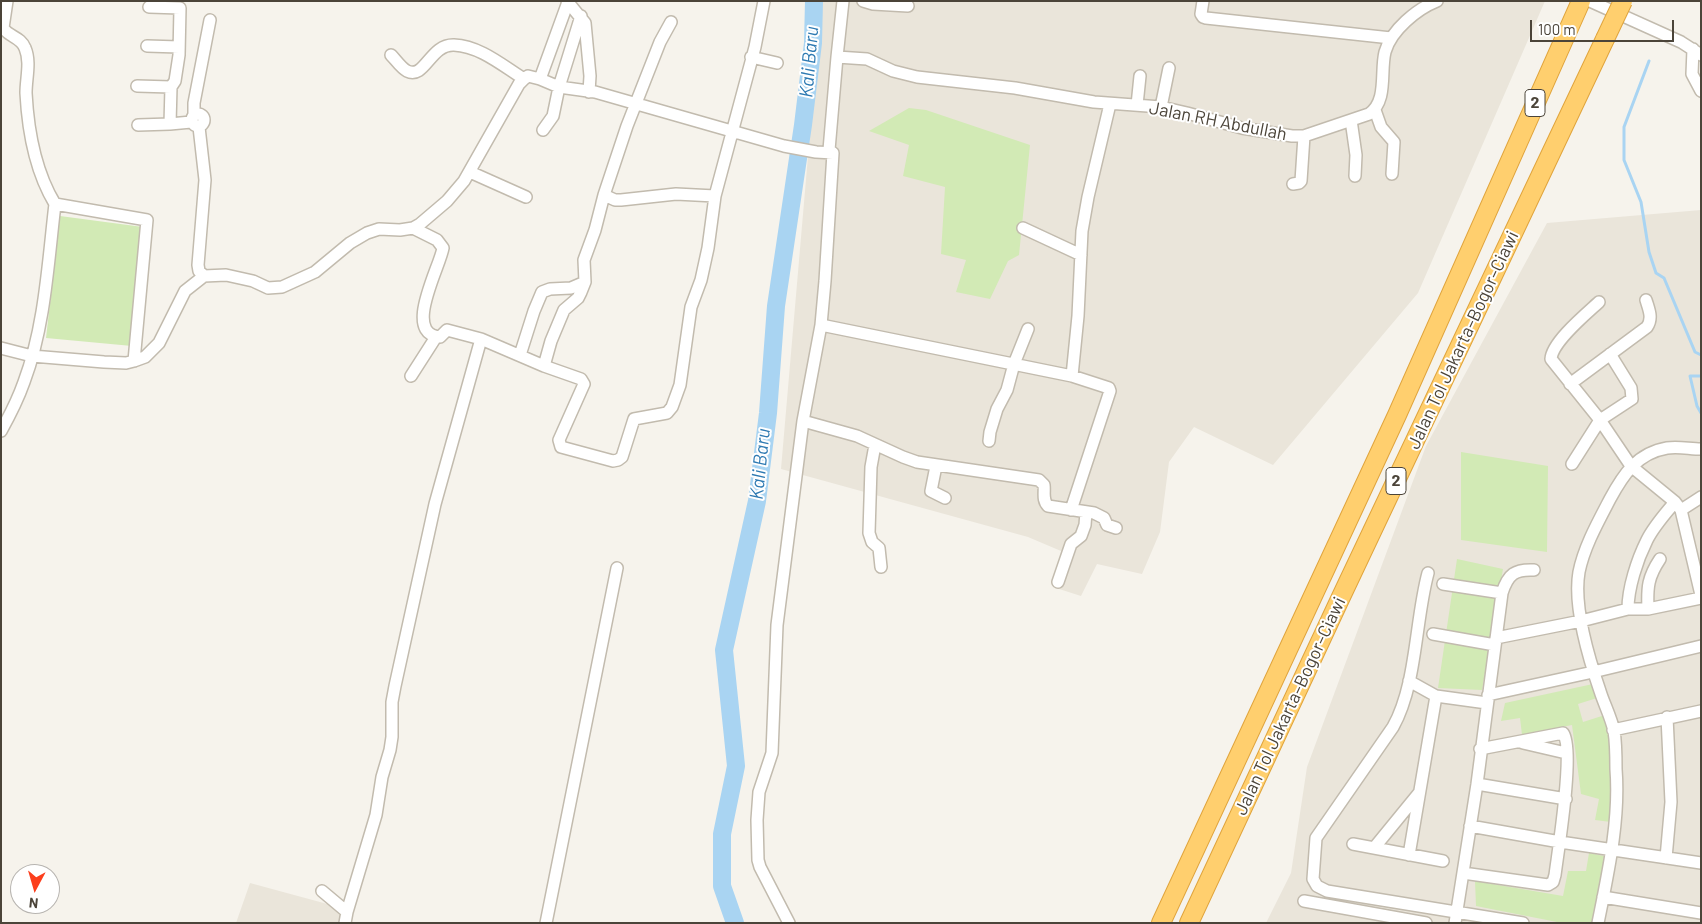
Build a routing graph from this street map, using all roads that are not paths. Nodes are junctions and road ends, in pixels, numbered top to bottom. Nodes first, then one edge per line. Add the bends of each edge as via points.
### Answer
1 (6, 1) edge
2 (764, 1) edge
3 (843, 1) edge
4 (863, 1) edge
5 (1202, 1) edge
6 (1581, 1) edge
7 (1590, 1) edge
8 (1622, 1) edge
9 (568, 2) edge
10 (1434, 2) edge
11 (908, 6) dead end
12 (149, 8) dead end
13 (581, 16) junction
14 (210, 20) dead end
15 (671, 22) dead end
16 (2, 28) edge
17 (1391, 38) junction
18 (147, 46) dead end
19 (179, 47) junction
20 (1697, 52) edge
21 (391, 55) dead end
22 (751, 57) junction
23 (837, 57) junction
24 (777, 63) dead end
25 (1169, 68) dead end
26 (1140, 76) dead end
27 (524, 79) junction
28 (540, 79) junction
29 (136, 86) dead end
30 (171, 87) junction
31 (559, 87) junction
32 (1701, 91) edge
33 (589, 92) junction
34 (635, 104) junction
35 (1110, 104) junction
36 (1137, 106) junction
37 (1161, 107) junction
38 (1375, 110) junction
39 (1351, 120) junction
40 (195, 121) junction
41 (170, 124) junction
42 (138, 125) dead end
43 (543, 130) dead end
44 (733, 132) junction
45 (1304, 136) junction
46 (833, 153) junction
47 (470, 172) junction
48 (1392, 174) dead end
49 (1356, 176) dead end
50 (1293, 184) dead end
51 (604, 195) junction
52 (526, 196) dead end
53 (716, 196) junction
54 (55, 204) junction
55 (413, 228) junction
56 (1023, 228) dead end
57 (1081, 255) junction
58 (204, 276) junction
59 (585, 282) junction
60 (1646, 300) dead end
61 (1599, 302) dead end
62 (821, 326) junction
63 (1028, 329) dead end
64 (436, 337) junction
65 (481, 339) junction
66 (1, 348) edge
67 (1610, 354) junction
68 (520, 355) junction
69 (32, 356) junction
70 (134, 361) junction
71 (1014, 364) junction
72 (544, 366) junction
73 (411, 376) dead end
74 (1072, 376) junction
75 (1570, 384) junction
76 (1600, 420) junction
77 (803, 421) junction
78 (1, 431) edge
79 (989, 441) dead end
80 (875, 445) junction
81 (1701, 449) edge
82 (1572, 464) dead end
83 (936, 466) junction
84 (1631, 466) junction
85 (1701, 497) edge
86 (945, 498) dead end
87 (1678, 506) junction
88 (1072, 510) junction
89 (1086, 512) junction
90 (1116, 528) dead end
91 (1660, 558) dead end
92 (881, 567) dead end
93 (617, 568) dead end
94 (1534, 570) dead end
95 (1428, 573) dead end
96 (1058, 582) dead end
97 (1443, 584) dead end
98 (1502, 593) junction
99 (1701, 597) edge
100 (1628, 609) junction
101 (1648, 609) junction
102 (1581, 621) junction
103 (1434, 634) dead end
104 (1495, 641) junction
105 (1701, 646) edge
106 (1593, 672) junction
107 (1408, 681) junction
108 (1436, 696) junction
109 (1487, 699) junction
110 (1701, 711) edge
111 (1667, 717) junction
112 (1614, 730) junction
113 (1519, 742) junction
114 (1480, 748) junction
115 (1566, 753) junction
116 (1477, 784) junction
117 (1420, 792) junction
118 (1566, 799) junction
119 (1470, 826) junction
120 (1560, 842) junction
121 (1352, 844) dead end
122 (1374, 848) junction
123 (1611, 849) junction
124 (1409, 855) junction
125 (1666, 858) junction
126 (1443, 861) dead end
127 (1701, 863) edge
128 (1463, 873) junction
129 (322, 891) dead end
130 (1603, 897) junction
131 (1304, 901) dead end
132 (1701, 913) edge
133 (346, 917) edge
134 (1456, 917) edge
135 (546, 923) edge
136 (789, 923) edge
137 (1161, 923) edge
138 (1189, 923) edge
139 (1426, 923) edge
140 (1523, 923) edge
141 (1598, 923) edge

1 - 16 street
2 - 22 street
3 - 23 street
4 - 11 street
5 - 17 street via 1201,14 1206,18
6 - 137 highway, Jalan Tol Jakarta–Bogor–Ciawi / 2 via 1397,415
7 - 20 street
8 - 138 highway, Jalan Tol Jakarta–Bogor–Ciawi / 2, bridge
9 - 13 street
9 - 28 street
10 - 17 street via 1409,19
12 - 19 street via 180,8
13 - 31 street
13 - 33 street via 587,30
14 - 40 street via 194,103
15 - 34 street
16 - 54 street via 23,42 26,48 27,110 40,175
17 - 38 street via 1385,50 1380,96
18 - 19 street
19 - 30 street via 175,82
20 - 32 street via 1692,74
21 - 27 street via 406,70 418,72 442,47 455,45 485,54
22 - 24 street
22 - 44 street
23 - 35 street, Jalan RH Abdullah via 867,59 917,77 1014,88
23 - 46 street via 829,150
25 - 37 street
26 - 36 street
27 - 28 street via 528,76
27 - 47 street
28 - 31 street
29 - 30 street
30 - 41 street
31 - 33 street
31 - 43 street via 553,116
33 - 34 street
34 - 44 street
34 - 51 street
35 - 36 street, Jalan RH Abdullah
35 - 57 street via 1088,197
36 - 37 street, Jalan RH Abdullah
37 - 45 street, Jalan RH Abdullah via 1242,128
38 - 39 street, Jalan RH Abdullah
38 - 48 street via 1382,127 1394,142
39 - 45 street, Jalan RH Abdullah
39 - 49 street
40 - 41 street
40 - 58 street via 205,180 198,265
41 - 42 street
44 - 46 street via 784,146
44 - 53 street
45 - 50 street via 1301,181
46 - 62 street
47 - 52 street
47 - 55 street via 446,201
51 - 53 street via 615,200 676,194
51 - 59 street via 584,260
53 - 72 street via 701,280 691,307 680,385 667,413 634,419 622,457 618,460 560,445 559,440 584,384 572,374
54 - 69 street
54 - 70 street via 147,220
55 - 58 street via 379,229 367,233 315,272 282,287 268,288 226,275
55 - 64 street via 437,240 443,248 422,319 424,327
56 - 57 street
57 - 74 street
58 - 70 street via 185,291 159,343 145,357
59 - 68 street via 571,288 542,292
59 - 72 street via 578,298 564,310
60 - 67 street via 1651,316 1647,328
61 - 75 street via 1573,326 1551,356
62 - 71 street
62 - 77 street
63 - 71 street
64 - 65 street via 447,330
64 - 73 street
65 - 68 street
65 - 133 street via 434,504 392,702 390,750 376,815
66 - 69 street
67 - 75 street
67 - 76 street via 1631,388 1632,399
68 - 72 street
69 - 70 street
69 - 78 street
71 - 74 street
71 - 79 street
74 - 88 street via 1110,391
75 - 76 street
76 - 82 street
76 - 84 street
77 - 80 street via 857,436
77 - 136 street via 776,625 772,753 759,792 757,820 760,868
80 - 83 street via 910,460
80 - 92 street via 869,533 879,548
81 - 84 street via 1668,447
83 - 86 street via 931,491
83 - 88 street via 1039,480 1044,485 1044,503
84 - 87 street
84 - 102 street via 1598,523 1581,565 1578,596
85 - 87 street
87 - 99 street
87 - 100 street via 1660,520 1646,541 1630,591
88 - 89 street
89 - 90 street via 1099,515
89 - 96 street via 1081,536 1071,544
91 - 101 street via 1648,584
93 - 135 street
94 - 98 street via 1510,576
95 - 107 street
97 - 98 street
98 - 104 street
99 - 101 street
100 - 101 street
100 - 102 street
102 - 104 street
102 - 106 street
103 - 104 street
104 - 109 street
105 - 106 street
106 - 109 street
106 - 112 street
107 - 108 street
107 - 134 street via 1404,704 1393,727 1316,838 1313,879 1317,886 1327,891
108 - 109 street
108 - 117 street
109 - 114 street
110 - 111 street
111 - 112 street
111 - 125 street via 1671,802
112 - 123 street via 1617,795
113 - 114 street
113 - 115 street
113 - 115 street via 1562,733
114 - 116 street
115 - 118 street
116 - 118 street
116 - 119 street
117 - 122 street
117 - 124 street
118 - 120 street
119 - 120 street
119 - 128 street
120 - 123 street
120 - 128 street via 1553,882 1548,886
121 - 122 street
122 - 124 street
123 - 125 street
123 - 130 street
124 - 126 street
125 - 127 street
128 - 134 street
129 - 133 street
130 - 132 street
130 - 141 street
131 - 139 street
134 - 140 street

